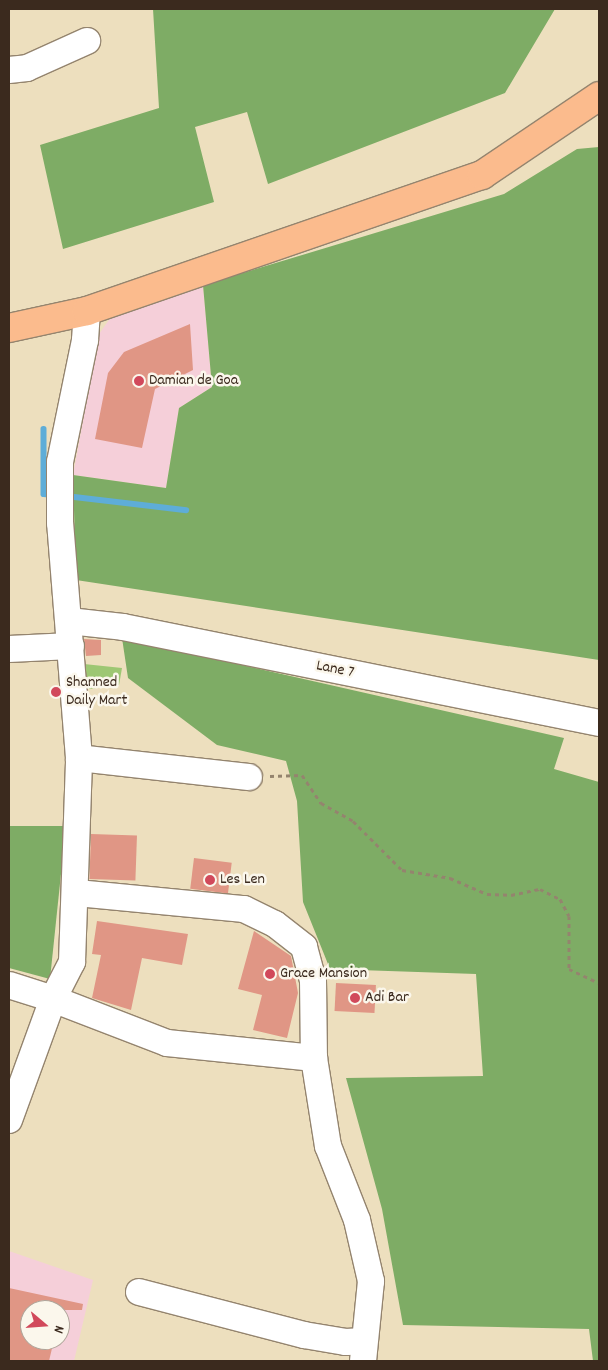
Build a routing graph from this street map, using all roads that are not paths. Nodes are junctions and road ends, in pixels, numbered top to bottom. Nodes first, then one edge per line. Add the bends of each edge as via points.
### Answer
1 (87, 41) dead end
2 (9, 70) edge
3 (599, 96) edge
4 (87, 311) junction
5 (9, 328) edge
6 (70, 634) junction
7 (9, 649) edge
8 (599, 723) edge
9 (80, 758) junction
10 (249, 777) road end
11 (76, 893) junction
12 (9, 985) edge
13 (53, 998) junction
14 (314, 1058) junction
15 (9, 1116) edge
16 (139, 1292) dead end
17 (364, 1351) edge

1 - 2 street via 27,68
3 - 4 highway via 482,175
4 - 5 highway
4 - 6 street via 85,340 60,462 60,523
6 - 7 street, Lane 7
6 - 8 street, Lane 7 via 123,627
6 - 9 street
9 - 10 street
9 - 11 street
11 - 13 street via 72,962
11 - 14 street via 244,909 274,924 304,947 313,980
12 - 13 street
13 - 14 street via 167,1043
13 - 15 street
14 - 17 street via 328,1146 357,1220 371,1281
16 - 17 street via 304,1335 346,1342

